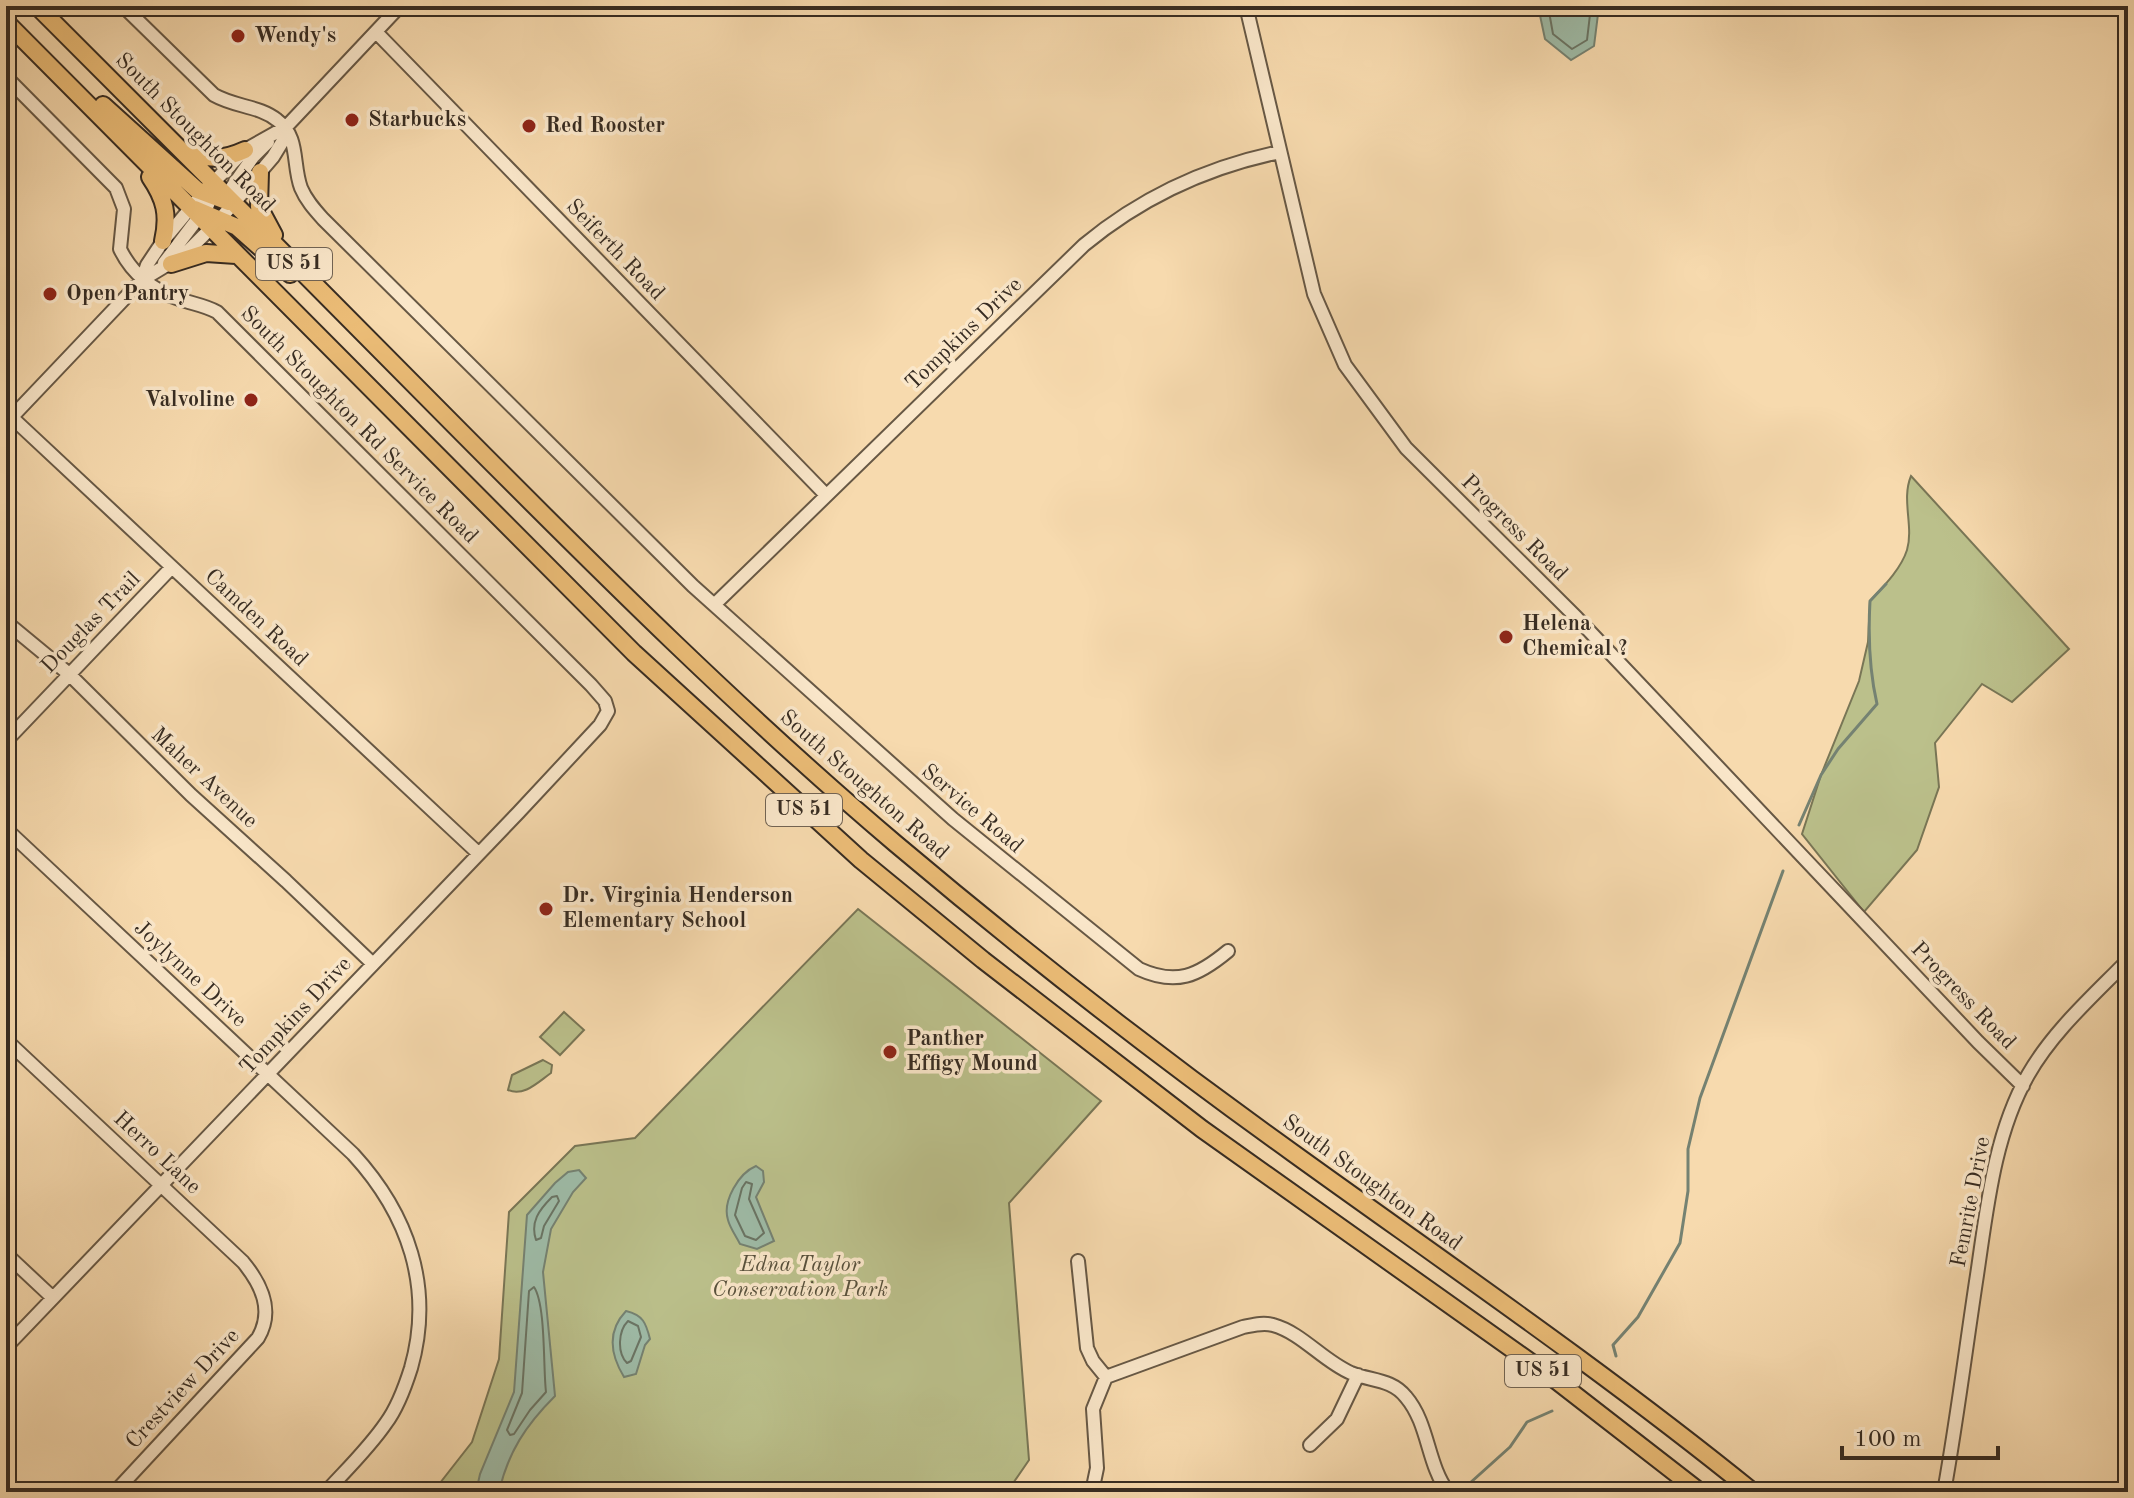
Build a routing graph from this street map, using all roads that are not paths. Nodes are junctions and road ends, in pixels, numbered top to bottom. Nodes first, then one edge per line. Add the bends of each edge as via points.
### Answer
1 (37, 6) edge
2 (123, 6) edge
3 (400, 6) edge
4 (1246, 6) edge
5 (6, 22) edge
6 (376, 32) junction
7 (51, 66) junction
8 (6, 77) edge
9 (286, 127) junction
10 (182, 150) junction
11 (245, 150) junction
12 (1280, 152) junction
13 (144, 161) junction
14 (260, 172) junction
15 (212, 206) junction
16 (163, 241) junction
17 (278, 248) junction
18 (236, 255) junction
19 (171, 264) junction
20 (142, 280) junction
21 (354, 325) junction
22 (8, 418) edge
23 (826, 495) junction
24 (172, 567) junction
25 (715, 604) junction
26 (6, 622) edge
27 (69, 674) junction
28 (608, 708) joint
29 (6, 741) edge
30 (6, 829) edge
31 (478, 853) junction
32 (1228, 951) dead end
33 (2128, 960) edge
34 (373, 964) junction
35 (6, 1040) edge
36 (269, 1074) junction
37 (2023, 1086) junction
38 (162, 1185) junction
39 (6, 1254) edge
40 (1078, 1261) dead end
41 (53, 1298) junction
42 (265, 1306) joint
43 (6, 1347) edge
44 (1358, 1375) junction
45 (1106, 1377) junction
46 (1310, 1445) dead end
47 (115, 1492) edge
48 (326, 1492) edge
49 (1092, 1492) edge
50 (1448, 1492) edge
51 (1700, 1492) edge
52 (1753, 1492) edge
53 (1944, 1492) edge

1 - 10 main road, South Stoughton Road / US 51
2 - 9 street via 214,95 264,112
3 - 6 street
4 - 12 street, Progress Road
5 - 7 main road, South Stoughton Road / US 51
6 - 9 street
6 - 23 street, Seiferth Road
7 - 13 main road, South Stoughton Road / US 51
7 - 15 main road via 89,93
8 - 20 street, South Stoughton Rd Service Road via 116,188 124,209 120,249
9 - 11 street
9 - 14 street
9 - 15 street via 255,154
9 - 25 street via 301,188 314,209
10 - 11 main road via 215,160
10 - 15 main road, South Stoughton Road / US 51
11 - 15 street
12 - 23 street, Tompkins Drive via 1205,172 1111,223
12 - 37 street, Progress Road via 1323,316 1345,365 1395,435
13 - 15 main road, South Stoughton Road / US 51
13 - 16 main road via 165,205
14 - 15 street
14 - 17 main road via 259,207
15 - 16 street
15 - 17 main road, South Stoughton Road / US 51
15 - 18 main road, South Stoughton Road / US 51
15 - 19 street
15 - 20 street via 167,261
15 - 21 main road
16 - 20 street
17 - 21 main road, South Stoughton Road / US 51
18 - 19 main road via 206,253
18 - 51 main road, South Stoughton Road / US 51 via 660,679 920,909 1202,1129 1566,1387
19 - 20 street
20 - 22 street
20 - 28 street, South Stoughton Rd Service Road via 170,296 204,304 226,320 591,685
21 - 52 main road, South Stoughton Road / US 51 via 709,677 894,842 1117,1023 1566,1349
22 - 24 street, Camden Road
23 - 25 street, Tompkins Drive
24 - 27 street, Douglas Trail
24 - 31 street, Camden Road
25 - 32 street, Service Road via 942,810 1139,969 1165,977 1189,976
26 - 27 street, Maher Avenue
27 - 29 street, Douglas Trail
27 - 34 street, Maher Avenue
28 - 31 street, Tompkins Drive via 600,725
30 - 36 street, Joylynne Drive
31 - 34 street, Tompkins Drive
33 - 37 street, Femrite Drive via 2056,1036
34 - 36 street, Tompkins Drive
35 - 38 street, Herro Lane
36 - 38 street, Tompkins Drive
36 - 48 street, Joylynne Drive via 380,1186 400,1223 416,1272 418,1340 405,1387 387,1422
37 - 53 street, Femrite Drive via 2000,1146 1985,1222
38 - 41 street, Tompkins Drive
38 - 42 street, Herro Lane via 243,1262
39 - 41 street
40 - 45 street via 1087,1348
41 - 43 street, Tompkins Drive
42 - 47 street, Crestview Drive via 258,1338
44 - 45 street via 1271,1325 1243,1327
44 - 46 street via 1337,1419
44 - 50 street via 1391,1385 1407,1397
45 - 49 street via 1093,1409 1097,1468

